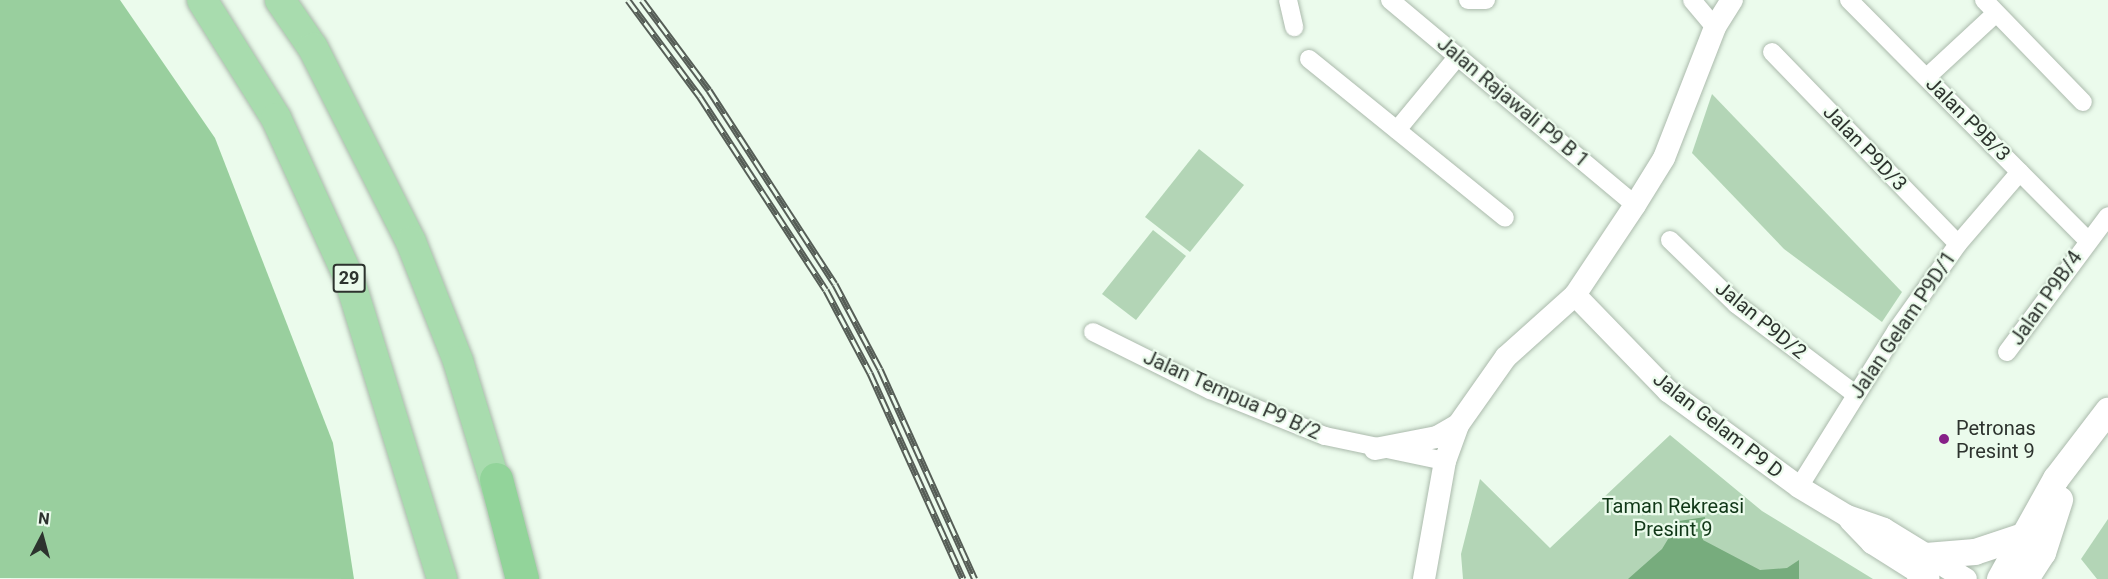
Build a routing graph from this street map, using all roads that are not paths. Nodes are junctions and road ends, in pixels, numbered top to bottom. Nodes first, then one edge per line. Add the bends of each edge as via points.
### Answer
1 (202, 0) edge
2 (280, 0) edge
3 (1288, 0) edge
4 (1390, 0) edge
5 (1468, 0) edge
6 (1486, 0) edge
7 (1692, 0) edge
8 (1732, 0) edge
9 (1849, 0) edge
10 (1990, 6) edge
11 (1294, 27) dead end
12 (1715, 27) junction
13 (1772, 52) dead end
14 (1458, 56) junction
15 (1309, 59) dead end
16 (1927, 77) junction
17 (2083, 102) dead end
18 (1397, 130) junction
19 (2020, 172) junction
20 (1635, 205) junction
21 (2108, 216) edge
22 (1505, 218) dead end
23 (1670, 240) dead end
24 (2087, 240) junction
25 (1958, 244) junction
26 (1575, 295) junction
27 (1094, 332) dead end
28 (2007, 352) dead end
29 (1855, 394) junction
30 (2108, 411) edge
31 (1458, 424) junction
32 (2108, 436) edge
33 (1375, 449) junction
34 (1445, 461) junction
35 (496, 479) junction
36 (1799, 488) junction
37 (2036, 543) junction
38 (1924, 572) edge
39 (442, 579) edge
40 (514, 579) edge
41 (522, 579) edge
42 (1424, 579) edge
43 (1966, 579) edge
44 (2000, 579) edge
45 (2026, 579) edge
46 (2037, 579) edge

1 - 39 highway, 29 via 276,118 349,278
2 - 35 highway via 313,48 411,242 458,361
3 - 11 street
4 - 14 street, Jalan Rajawali P9 B 1
5 - 6 street
7 - 12 street
8 - 12 street
9 - 16 street, Jalan P9B/3
10 - 16 street
10 - 17 street
12 - 20 street via 1664,158
13 - 25 street, Jalan P9D/3
14 - 18 street
14 - 20 street, Jalan Rajawali P9 B 1
15 - 18 street
16 - 19 street, Jalan P9B/3
18 - 22 street
19 - 24 street, Jalan P9B/3
19 - 25 street, Jalan Gelam P9D/1
20 - 26 street
21 - 24 street, Jalan P9B/4
23 - 29 street, Jalan P9D/2 via 1736,304
24 - 28 street, Jalan P9B/4
25 - 29 street, Jalan Gelam P9D/1
26 - 31 street via 1506,357
26 - 36 street, Jalan Gelam P9 D via 1668,391
27 - 33 street, Jalan Tempua P9 B/2 via 1210,390 1324,436
29 - 36 street, Jalan Gelam P9D/1
30 - 37 main road via 2056,479
31 - 33 street via 1437,437
31 - 34 street
32 - 37 main road via 2059,501
33 - 34 street, Jalan Tempua P9 B/2
34 - 42 street
35 - 40 highway
35 - 41 highway
36 - 38 street, Jalan Gelam P9 D via 1847,516 1872,543
37 - 38 main road via 1975,552
37 - 44 main road
37 - 45 main road
37 - 46 main road
38 - 43 street, Jalan Gelam P9 D

